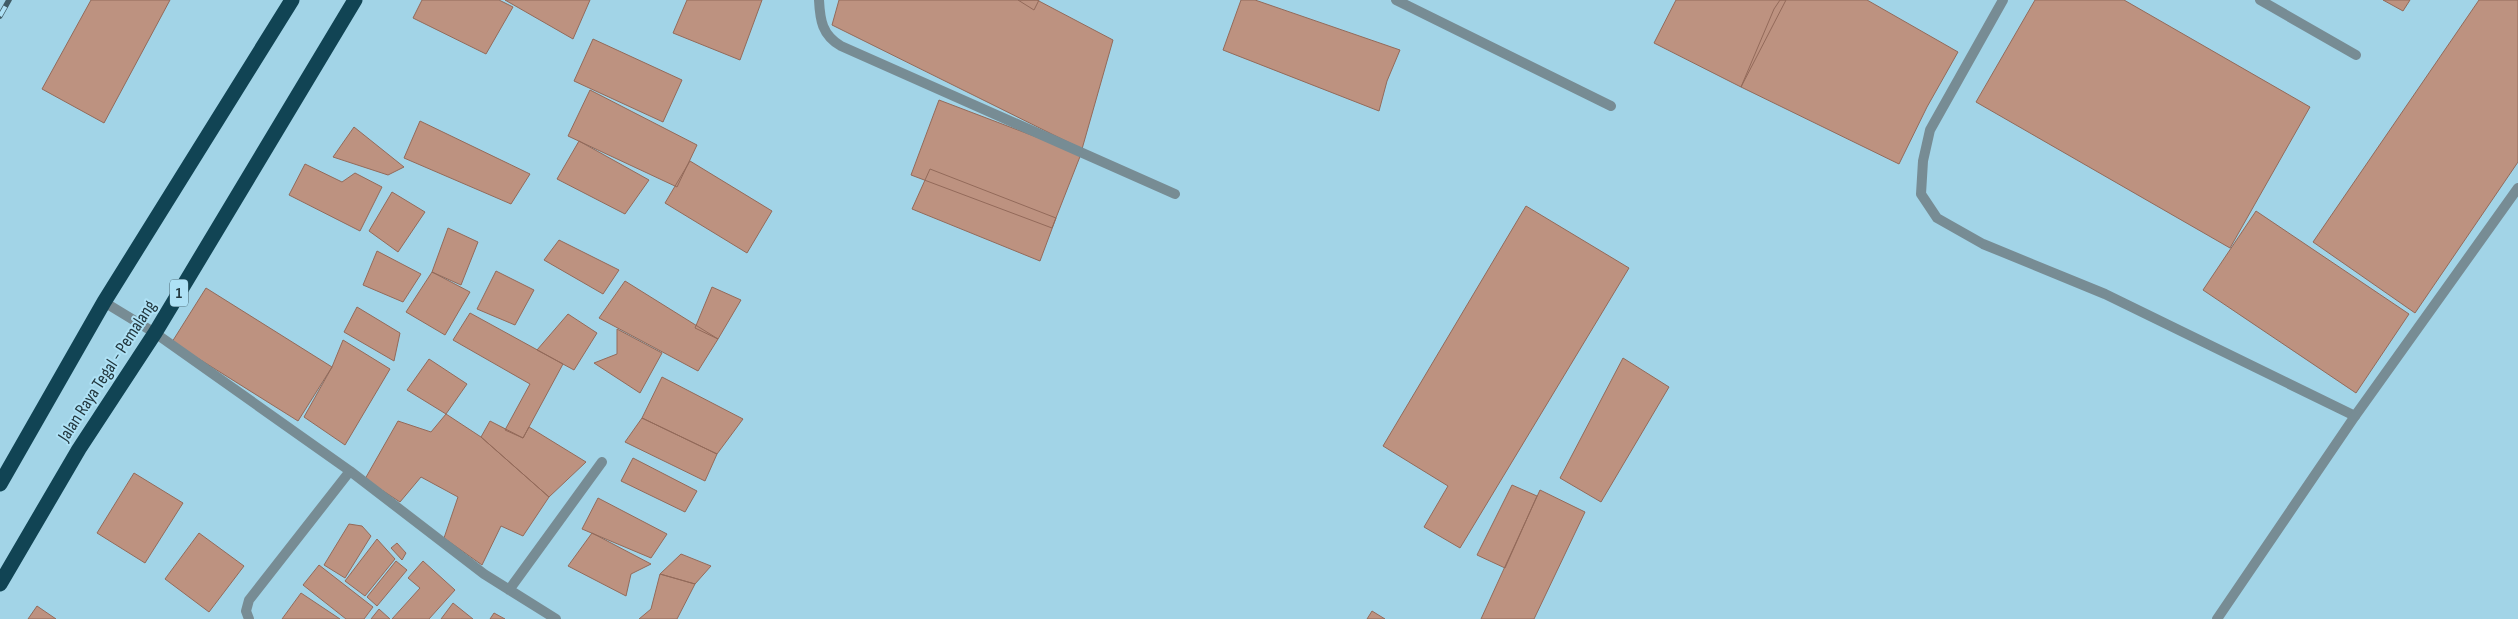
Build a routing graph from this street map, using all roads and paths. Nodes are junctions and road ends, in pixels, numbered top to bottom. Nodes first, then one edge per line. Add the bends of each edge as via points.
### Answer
1 (292, 0) edge
2 (355, 0) edge
3 (819, 0) edge
4 (1396, 0) edge
5 (2002, 0) edge
6 (2260, 0) edge
7 (2356, 55) dead end
8 (1612, 106) dead end
9 (2518, 188) edge
10 (1175, 194) dead end
11 (104, 302) junction
12 (155, 332) junction
13 (2355, 416) junction
14 (602, 462) dead end
15 (350, 471) junction
16 (0, 484) edge
17 (0, 584) edge
18 (509, 590) junction
19 (249, 619) edge
20 (556, 619) edge
21 (2217, 619) edge

1 - 11 highway, Jalan Raya Tegal - Pemalang
2 - 12 highway, Jalan Raya Tegal - Pemalang / 1
3 - 10 street via 822,26 833,41
4 - 8 street
5 - 13 street via 1930,130 1923,161 1921,194 1936,218 1983,244 2105,294
6 - 7 street
9 - 13 street
11 - 12 street
11 - 16 highway, Jalan Raya Tegal - Pemalang
12 - 15 street
12 - 17 highway, Jalan Raya Tegal - Pemalang / 1 via 79,449
13 - 21 street
14 - 18 street
15 - 18 street
15 - 19 street via 249,600 246,611
18 - 20 street

